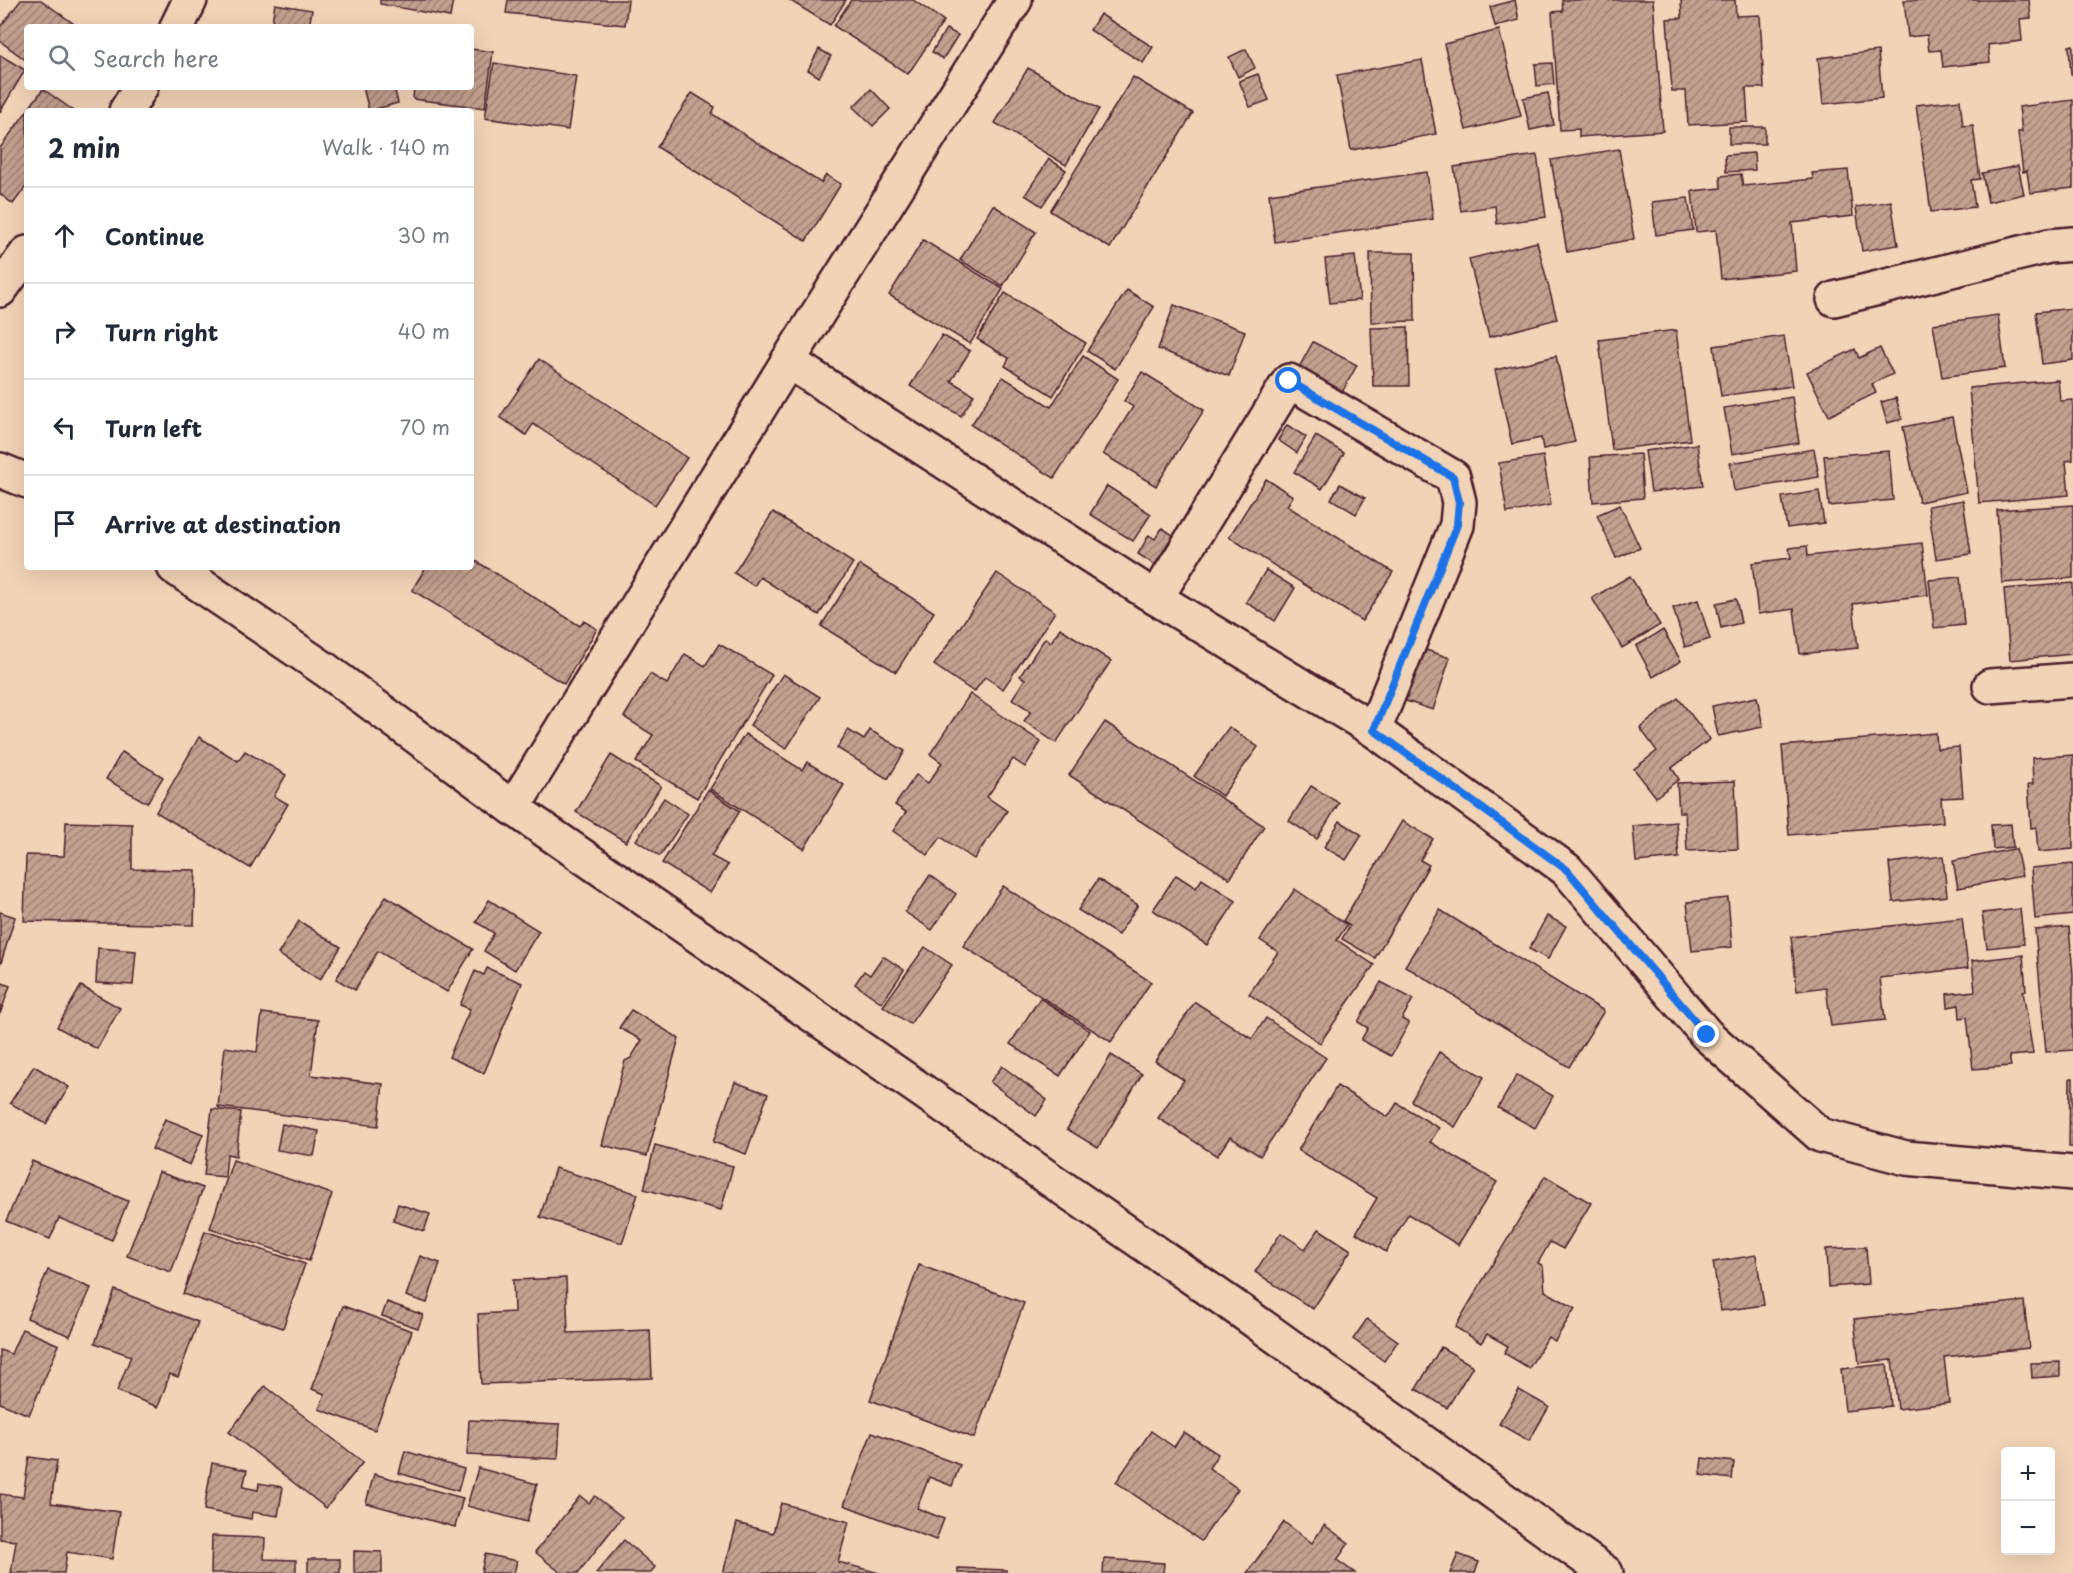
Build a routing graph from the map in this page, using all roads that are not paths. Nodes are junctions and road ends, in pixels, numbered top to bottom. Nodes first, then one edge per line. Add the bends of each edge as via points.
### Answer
1 (190, 0) edge
2 (1015, 0) edge
3 (178, 24) edge
4 (139, 90) edge
5 (128, 108) edge
6 (2073, 244) edge
7 (24, 258) edge
8 (0, 290) edge
9 (1834, 299) dead end
10 (788, 361) junction
11 (0, 470) edge
12 (24, 480) edge
13 (178, 570) edge
14 (1156, 598) junction
15 (2073, 680) edge
16 (1990, 686) dead end
17 (1374, 730) junction
18 (513, 808) junction
19 (2073, 1173) edge
20 (1606, 1573) edge

1 - 3 street
2 - 10 street
4 - 5 street
6 - 9 street via 2049,246
7 - 8 street
10 - 14 street
10 - 18 street
11 - 12 street
13 - 18 street via 326,670
14 - 17 street
14 - 17 street via 1289,381 1453,477 1459,502 1457,525
15 - 16 street
17 - 19 street via 1567,870 1707,1035 1820,1136 1906,1158
18 - 20 street via 1245,1314

